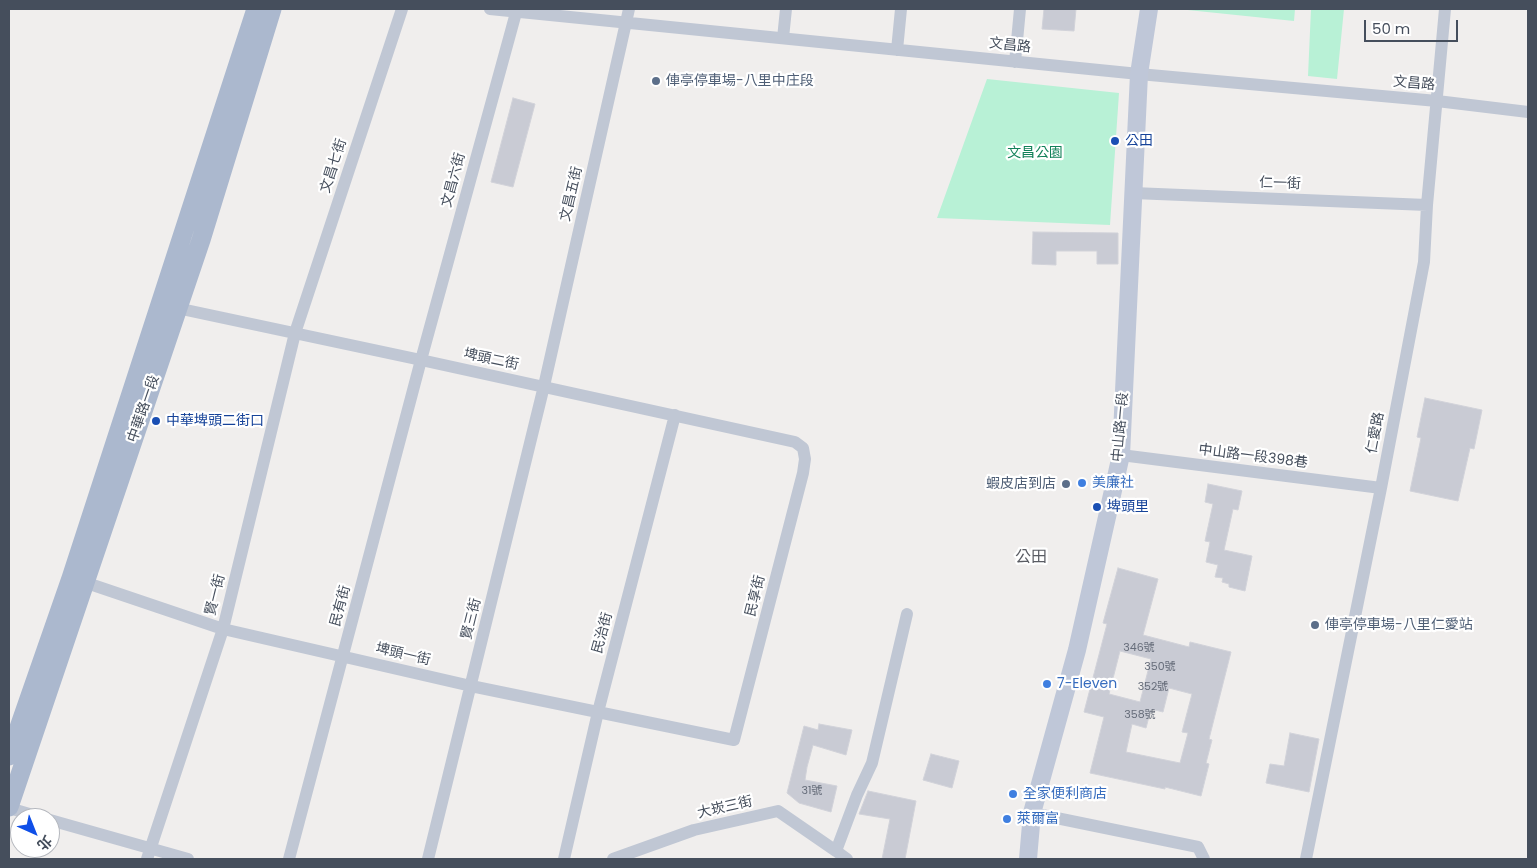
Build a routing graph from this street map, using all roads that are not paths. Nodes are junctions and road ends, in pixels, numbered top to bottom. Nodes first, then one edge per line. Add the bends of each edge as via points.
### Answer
1 (256, 9) edge
2 (272, 9) edge
3 (402, 9) edge
4 (490, 9) edge
5 (629, 9) edge
6 (786, 9) edge
7 (902, 9) edge
8 (1020, 9) edge
9 (1149, 9) edge
10 (1445, 9) edge
11 (516, 10) edge
12 (625, 22) junction
13 (783, 38) junction
14 (897, 50) junction
15 (1015, 62) junction
16 (1139, 74) junction
17 (1437, 101) junction
18 (1528, 112) edge
19 (1133, 193) junction
20 (1427, 206) junction
21 (169, 306) junction
22 (295, 333) junction
23 (421, 360) junction
24 (544, 386) junction
25 (675, 415) junction
26 (1121, 455) junction
27 (805, 460) joint
28 (1381, 488) junction
29 (78, 580) junction
30 (907, 614) dead end
31 (223, 629) junction
32 (343, 657) junction
33 (471, 686) junction
34 (598, 712) junction
35 (734, 740) joint
36 (9, 756) edge
37 (9, 807) edge
38 (1032, 812) junction
39 (60, 823) edge
40 (836, 852) junction
41 (148, 854) edge
42 (188, 859) edge
43 (289, 859) edge
44 (428, 859) edge
45 (564, 859) edge
46 (613, 859) edge
47 (847, 859) edge
48 (1028, 859) edge
49 (1204, 859) edge
50 (1306, 859) edge

1 - 21 main road, 中華路一段
2 - 21 main road, 中華路一段 via 200,240
3 - 22 street, 文昌七街
4 - 11 street, 文昌路
5 - 12 street, 文昌五街
6 - 13 street
7 - 14 street
8 - 15 street
9 - 16 main road, 中山路一段
10 - 17 street, 仁愛路
11 - 12 street, 文昌路
11 - 23 street, 文昌六街
12 - 13 street, 文昌路
12 - 24 street, 文昌五街
13 - 14 street, 文昌路
14 - 15 street, 文昌路
15 - 16 street, 文昌路
16 - 17 street, 文昌路
16 - 19 main road, 中山路一段
17 - 18 street, 文昌路
17 - 20 street, 仁愛路
19 - 20 street, 仁一街
19 - 26 main road, 中山路一段
20 - 28 street, 仁愛路 via 1424,262
21 - 22 street, 埤頭二街
21 - 29 main road, 中華路一段
22 - 23 street, 埤頭二街
22 - 31 street, 賢一街
23 - 24 street, 埤頭二街
23 - 32 street, 民有街
24 - 25 street, 埤頭二街
24 - 33 street, 賢三街
25 - 27 street, 埤頭二街 via 795,442 803,448
25 - 34 street, 民治街
26 - 28 street, 中山路一段398巷
26 - 38 main road, 中山路一段 via 1077,650
27 - 35 street, 民享街
28 - 50 street, 仁愛路
29 - 31 street, 埤頭一街
29 - 36 main road, 中華路一段
29 - 37 main road, 中華路一段
30 - 40 street via 872,763
31 - 32 street, 埤頭一街
31 - 41 street, 賢一街
32 - 33 street, 埤頭一街
32 - 43 street, 民有街
33 - 34 street, 埤頭一街
33 - 44 street, 賢三街
34 - 35 street, 埤頭一街
34 - 45 street, 民治街
38 - 48 main road, 中山路一段
38 - 49 street via 1198,847
39 - 41 street
40 - 46 street, 大崁三街 via 778,811 694,830
40 - 47 street, 大崁三街
41 - 42 street

